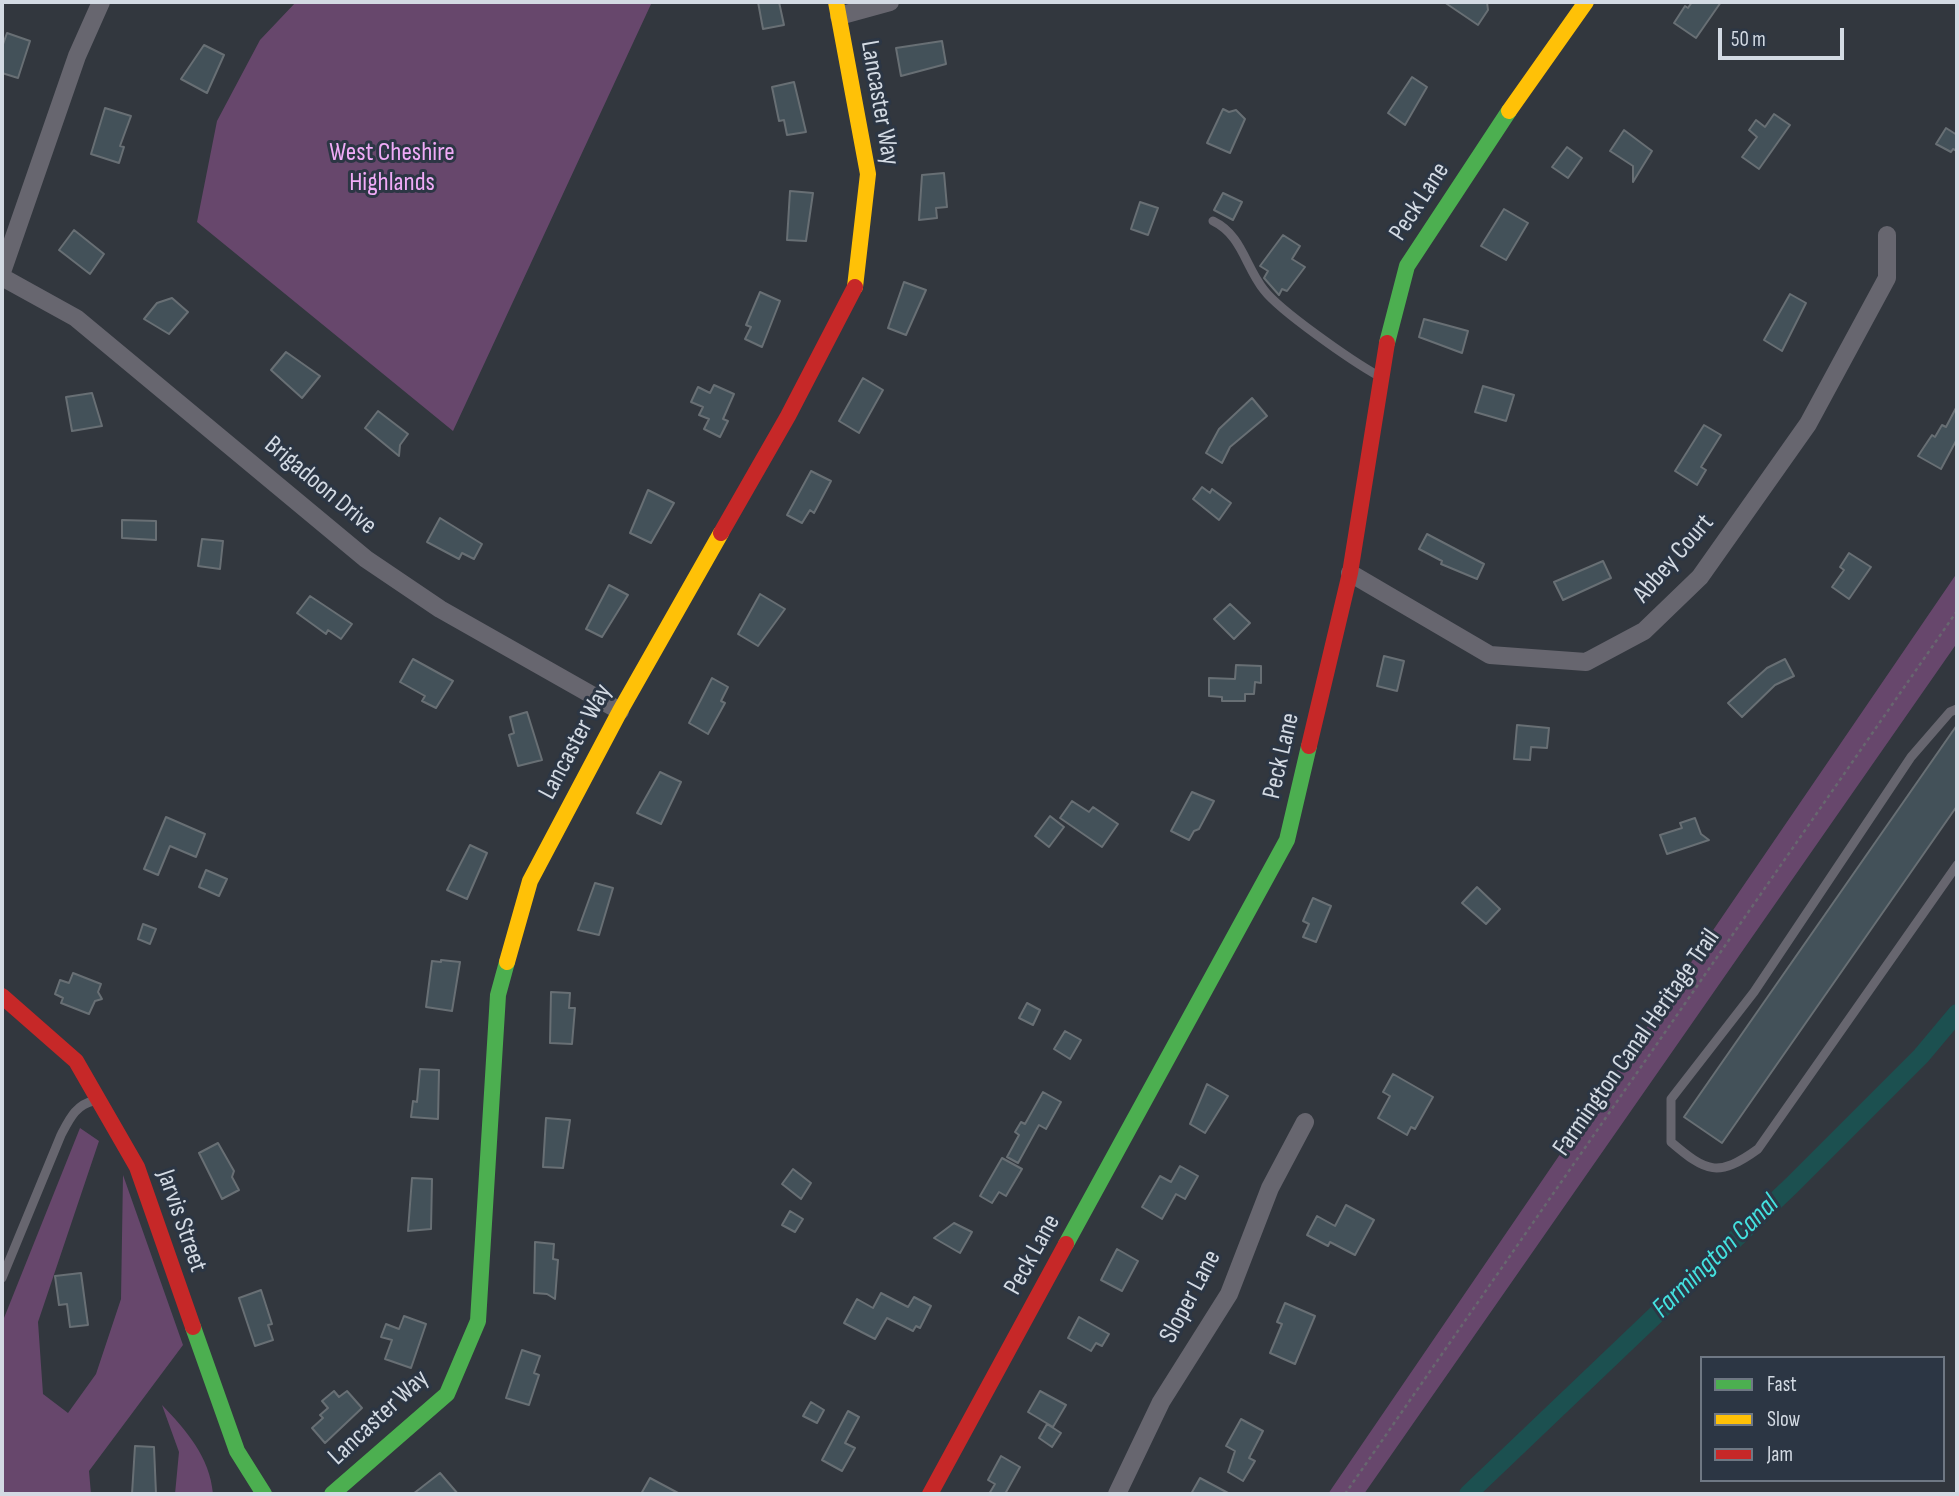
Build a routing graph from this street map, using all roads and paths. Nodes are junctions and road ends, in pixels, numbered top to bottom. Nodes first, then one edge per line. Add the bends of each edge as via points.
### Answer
1 (101, 2) edge
2 (890, 2) edge
3 (1586, 2) edge
4 (837, 9) edge
5 (1213, 221) dead end
6 (1887, 235) dead end
7 (2, 275) edge
8 (1382, 377) junction
9 (1350, 573) junction
10 (1957, 611) edge
11 (1957, 709) edge
12 (620, 711) junction
13 (1957, 865) edge
14 (2, 996) edge
15 (99, 1101) junction
16 (1304, 1122) dead end
17 (2, 1278) edge
18 (264, 1494) edge
19 (332, 1494) edge
20 (930, 1494) edge
21 (1117, 1494) edge
22 (1345, 1494) edge

1 - 7 street via 77,56
2 - 4 street
3 - 8 street, Peck Lane via 1407,266
4 - 12 street, Lancaster Way via 868,174 855,286 788,416
5 - 8 lane via 1238,242 1264,290
6 - 9 street, Abbey Court via 1887,278 1808,424 1700,576 1644,631 1586,662 1490,655
7 - 12 street, Brigadoon Drive via 76,318 366,559 440,609
8 - 9 street, Peck Lane
9 - 20 street, Peck Lane via 1287,840
10 - 22 path, Farmington Canal Heritage Trail
11 - 13 lane via 1911,757 1754,992 1671,1099 1671,1142 1700,1167 1734,1167 1758,1149
12 - 19 street, Lancaster Way via 530,881 498,995 478,1321 447,1394
14 - 15 street, Jarvis Street via 76,1061
15 - 17 lane via 84,1103 72,1115
15 - 18 street, Jarvis Street via 137,1167 237,1451
16 - 21 street, Sloper Lane via 1270,1188 1229,1294 1161,1402

